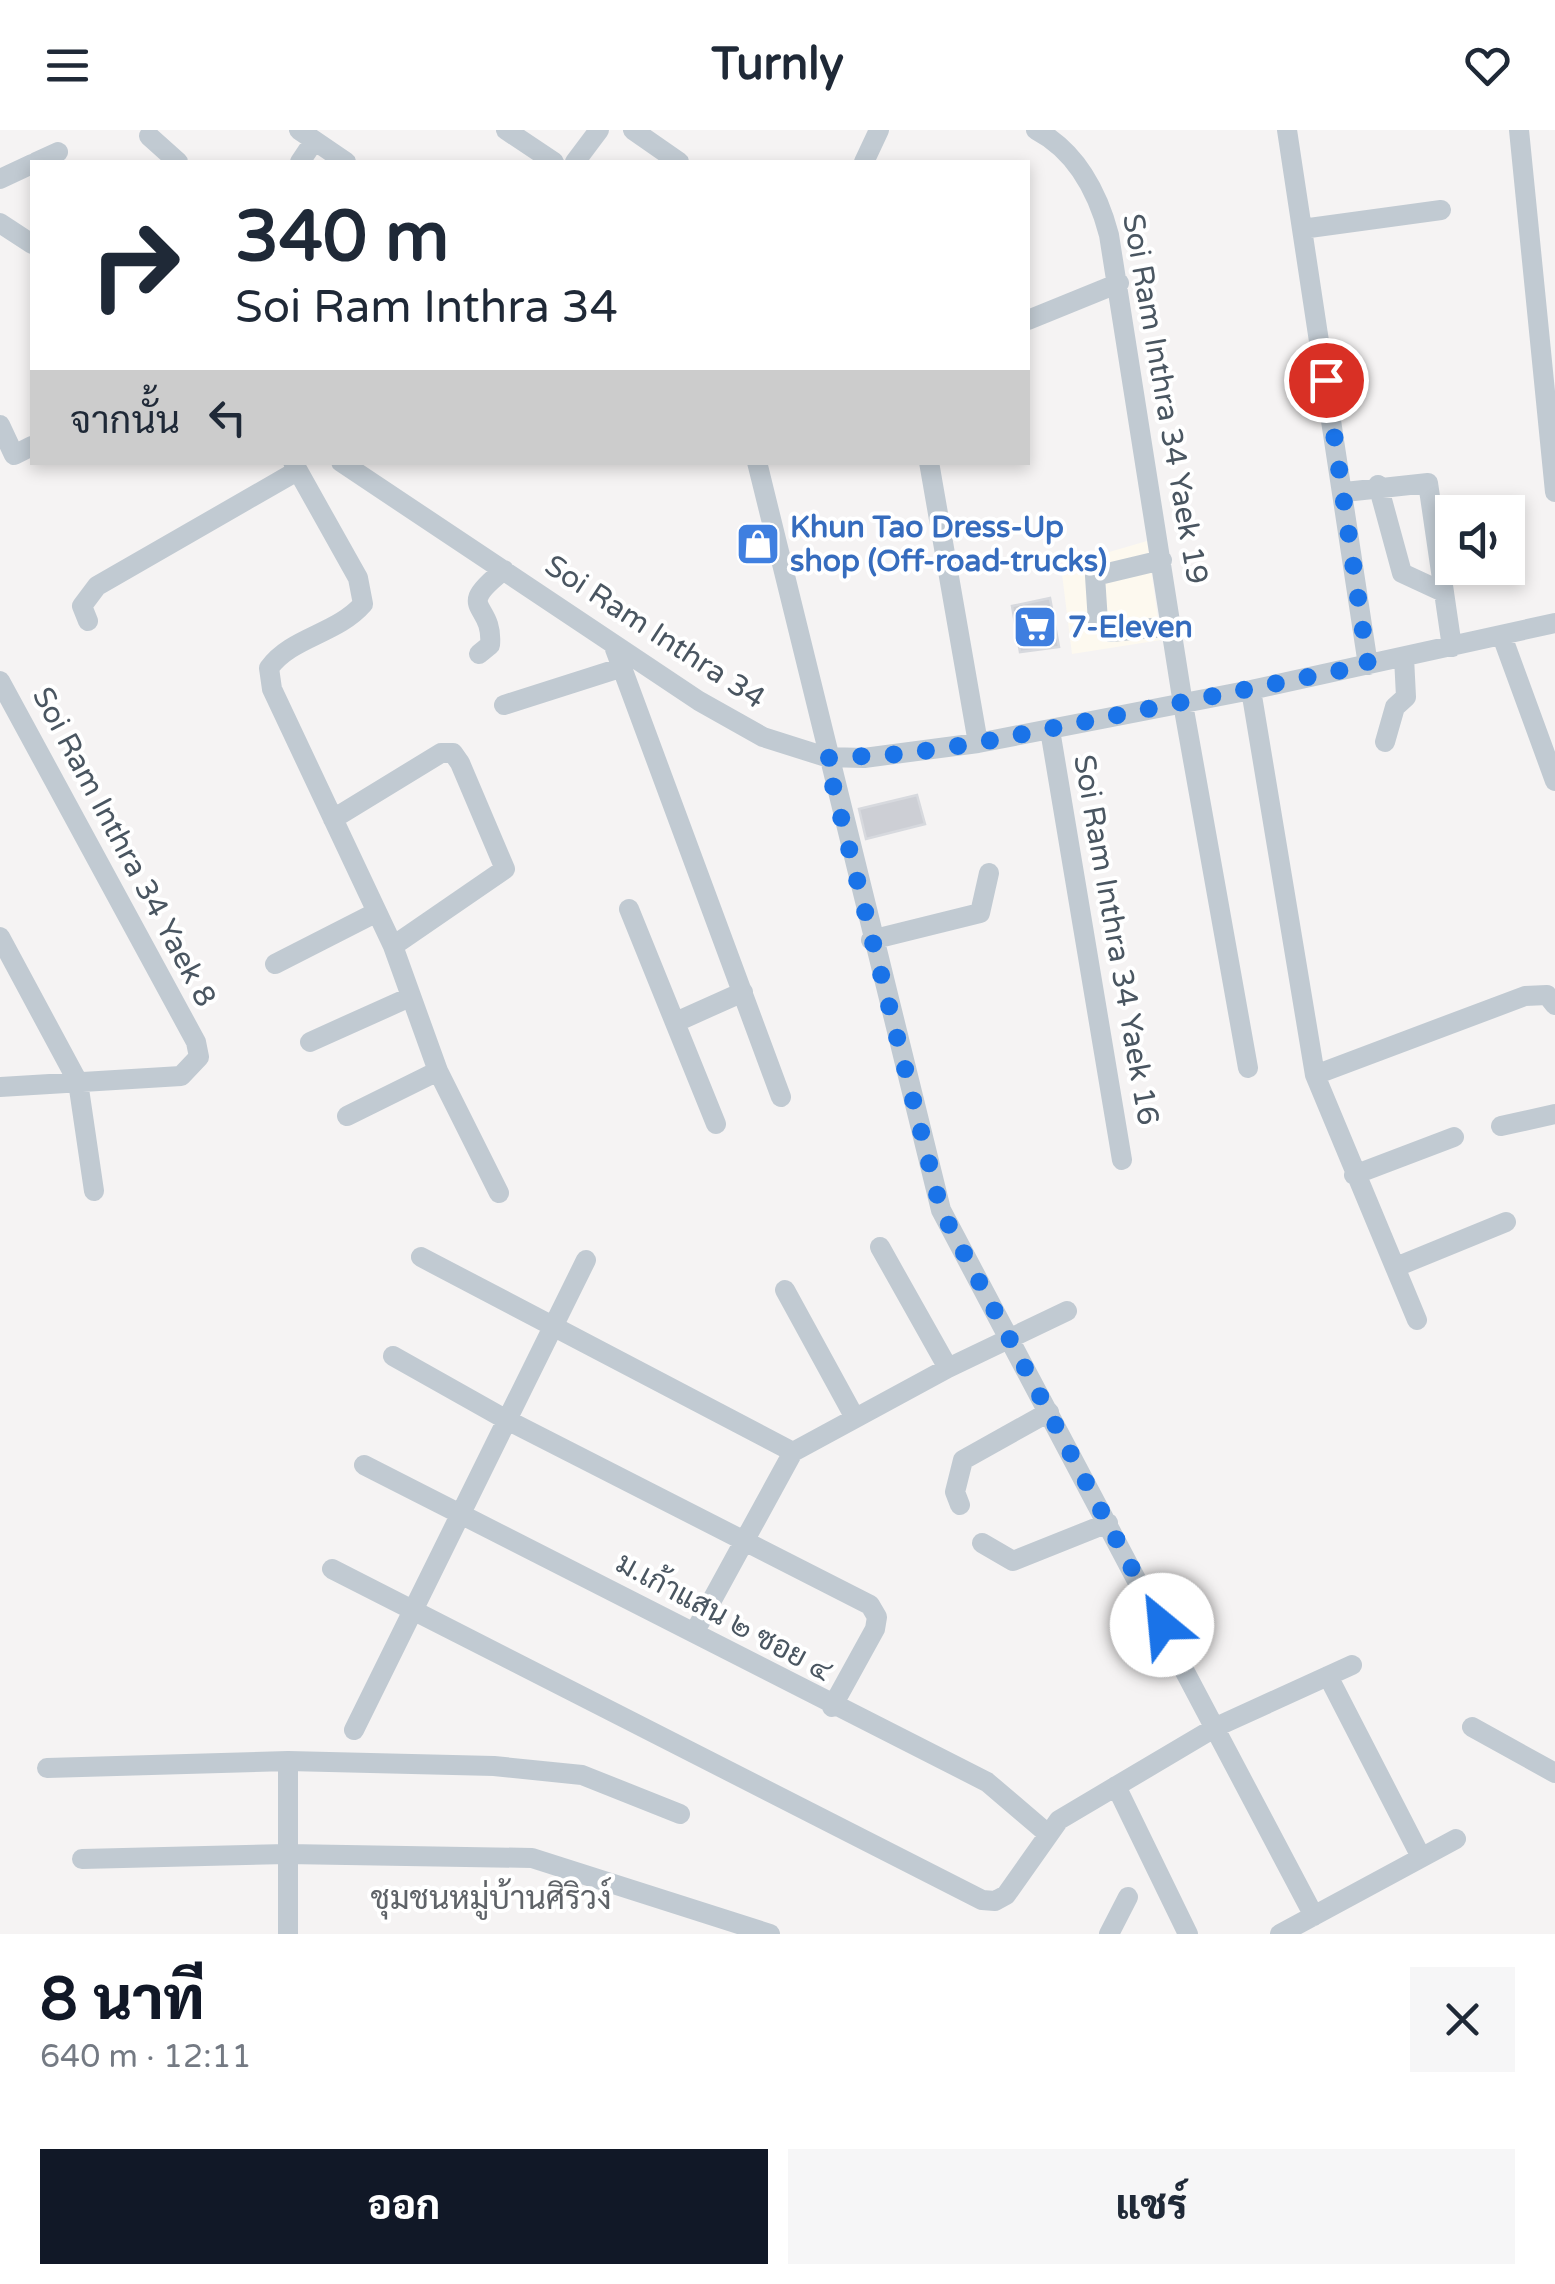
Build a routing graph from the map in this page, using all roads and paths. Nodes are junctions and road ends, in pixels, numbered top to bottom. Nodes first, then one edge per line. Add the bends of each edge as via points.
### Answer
1 (506, 130) edge
2 (599, 130) edge
3 (633, 130) edge
4 (879, 130) edge
5 (1036, 130) edge
6 (1287, 130) edge
7 (1520, 130) edge
8 (149, 136) dead end
9 (306, 136) edge
10 (58, 152) dead end
11 (41, 160) edge
12 (176, 160) edge
13 (343, 160) edge
14 (551, 160) edge
15 (576, 160) edge
16 (676, 160) edge
17 (865, 160) edge
18 (30, 165) edge
19 (0, 179) edge
20 (1441, 210) dead end
21 (0, 223) edge
22 (1302, 229) junction
23 (30, 243) edge
24 (1120, 283) junction
25 (1030, 319) edge
26 (0, 425) edge
27 (30, 447) edge
28 (758, 465) edge
29 (929, 465) edge
30 (352, 466) edge
31 (295, 467) edge
32 (1378, 485) junction
33 (1345, 492) junction
34 (1555, 492) edge
35 (1162, 560) junction
36 (504, 570) junction
37 (1443, 592) junction
38 (88, 621) dead end
39 (1555, 623) edge
40 (1172, 626) junction
41 (1502, 636) junction
42 (1452, 647) junction
43 (479, 654) dead end
44 (1404, 657) junction
45 (618, 659) junction
46 (1368, 665) junction
47 (0, 681) edge
48 (1251, 690) junction
49 (1183, 704) junction
50 (504, 705) dead end
51 (1050, 730) junction
52 (1386, 742) dead end
53 (978, 743) junction
54 (826, 758) junction
55 (1555, 781) edge
56 (334, 820) junction
57 (989, 873) dead end
58 (629, 909) dead end
59 (377, 912) junction
60 (0, 938) edge
61 (871, 940) junction
62 (393, 946) junction
63 (275, 964) dead end
64 (743, 992) junction
65 (410, 997) junction
66 (1555, 1005) edge
67 (676, 1022) junction
68 (310, 1042) dead end
69 (1248, 1068) dead end
70 (438, 1070) junction
71 (1315, 1075) junction
72 (78, 1082) junction
73 (0, 1087) edge
74 (781, 1097) dead end
75 (1555, 1114) edge
76 (347, 1116) dead end
77 (716, 1124) dead end
78 (1501, 1126) dead end
79 (1454, 1137) dead end
80 (1122, 1160) dead end
81 (1354, 1176) junction
82 (94, 1191) dead end
83 (499, 1193) dead end
84 (1506, 1222) dead end
85 (880, 1246) dead end
86 (421, 1258) dead end
87 (586, 1260) dead end
88 (1396, 1267) junction
89 (785, 1290) dead end
90 (1068, 1311) dead end
91 (1417, 1320) dead end
92 (553, 1325) junction
93 (1011, 1339) junction
94 (393, 1356) dead end
95 (948, 1368) junction
96 (1048, 1412) junction
97 (856, 1418) junction
98 (505, 1419) junction
99 (793, 1452) junction
100 (364, 1464) dead end
101 (960, 1504) dead end
102 (460, 1514) junction
103 (1108, 1523) junction
104 (744, 1538) junction
105 (982, 1543) dead end
106 (332, 1569) dead end
107 (412, 1610) junction
108 (694, 1634) junction
109 (1352, 1665) dead end
110 (1328, 1676) junction
111 (832, 1707) junction
112 (1216, 1727) junction
113 (1472, 1727) dead end
114 (354, 1730) dead end
115 (288, 1762) junction
116 (47, 1768) dead end
117 (1555, 1773) edge
118 (1116, 1786) junction
119 (680, 1814) dead end
120 (1048, 1834) junction
121 (1456, 1838) dead end
122 (288, 1854) junction
123 (1420, 1855) junction
124 (82, 1859) dead end
125 (1128, 1897) dead end
126 (1314, 1916) junction
127 (288, 1934) edge
128 (770, 1934) edge
129 (1109, 1934) edge
130 (1188, 1934) edge
131 (1280, 1934) edge

1 - 14 street
2 - 15 street
3 - 16 street
4 - 17 street
5 - 24 street, Soi Ram Inthra 34 Yaek 19 via 1082,170 1102,205
6 - 22 street
7 - 34 street
8 - 12 street
9 - 13 street
10 - 11 street
18 - 19 street
20 - 22 street
21 - 23 street
22 - 33 street
24 - 25 street
24 - 35 street, Soi Ram Inthra 34 Yaek 19
26 - 27 street via 14,454
28 - 54 street
29 - 53 street
30 - 36 street, Soi Ram Inthra 34
31 - 38 street via 97,586 82,606
31 - 56 street via 358,578 363,604 350,618 278,655 269,668 272,689
32 - 33 street
32 - 37 street via 1402,572
32 - 37 street via 1428,482
33 - 46 street
35 - 40 street, Soi Ram Inthra 34 Yaek 19
35 - 40 street via 1094,576 1098,622 1110,632
36 - 43 street via 476,598 491,635
36 - 45 street, Soi Ram Inthra 34
37 - 42 street
39 - 41 street, Soi Ram Inthra 34
40 - 49 street, Soi Ram Inthra 34 Yaek 19
41 - 42 street, Soi Ram Inthra 34
41 - 55 street
42 - 44 street, Soi Ram Inthra 34
44 - 46 street, Soi Ram Inthra 34
44 - 52 street via 1406,697 1395,707
45 - 50 street
45 - 54 street, Soi Ram Inthra 34 via 763,737
45 - 64 street
46 - 48 street, Soi Ram Inthra 34
47 - 72 street, Soi Ram Inthra 34 Yaek 8 via 199,1057 180,1076
48 - 49 street, Soi Ram Inthra 34
48 - 71 street
49 - 51 street, Soi Ram Inthra 34
49 - 69 street, Soi Ram Inthra 34 Yaek 19
51 - 53 street, Soi Ram Inthra 34
51 - 80 street, Soi Ram Inthra 34 Yaek 16
53 - 54 street, Soi Ram Inthra 34
54 - 61 street
56 - 59 street
56 - 62 street via 441,753 453,753 460,763 506,869
57 - 61 street via 980,914
58 - 67 street
59 - 62 street
59 - 63 street
60 - 72 street
61 - 93 street via 941,1210
62 - 65 street
64 - 67 street
64 - 74 street
65 - 68 street
65 - 70 street
66 - 71 street via 1547,995 1525,996
67 - 77 street
70 - 76 street
70 - 83 street
71 - 81 street
72 - 73 street
72 - 82 street
75 - 78 street
79 - 81 street
81 - 88 street
84 - 88 street
85 - 95 street
86 - 92 street
87 - 92 street
88 - 91 street
89 - 97 street
90 - 93 street
92 - 98 street
92 - 99 street
93 - 95 street
93 - 96 street
94 - 98 street
95 - 97 street
96 - 101 street via 963,1460
96 - 103 street
97 - 99 street
98 - 102 street
98 - 104 street
99 - 104 street
100 - 102 street, ม.เก้าแสน ๒ ซอย ๔
102 - 107 street
102 - 108 street, ม.เก้าแสน ๒ ซอย ๔
103 - 105 street via 1013,1561
103 - 112 street
104 - 108 street
104 - 111 street via 870,1605 877,1616
106 - 107 street
107 - 114 street
107 - 120 street via 982,1900 1006,1895
108 - 111 street, ม.เก้าแสน ๒ ซอย ๔
109 - 110 street
110 - 112 street
110 - 123 street
111 - 120 street, ม.เก้าแสน ๒ ซอย ๔ via 987,1782
112 - 118 street
112 - 126 street
113 - 117 street
115 - 116 street
115 - 119 street via 494,1766 582,1775
115 - 122 street
118 - 120 street via 1059,1820
118 - 130 street
121 - 123 street
122 - 124 street
122 - 127 street
122 - 128 street via 532,1858
123 - 126 street
125 - 129 street
126 - 131 street

